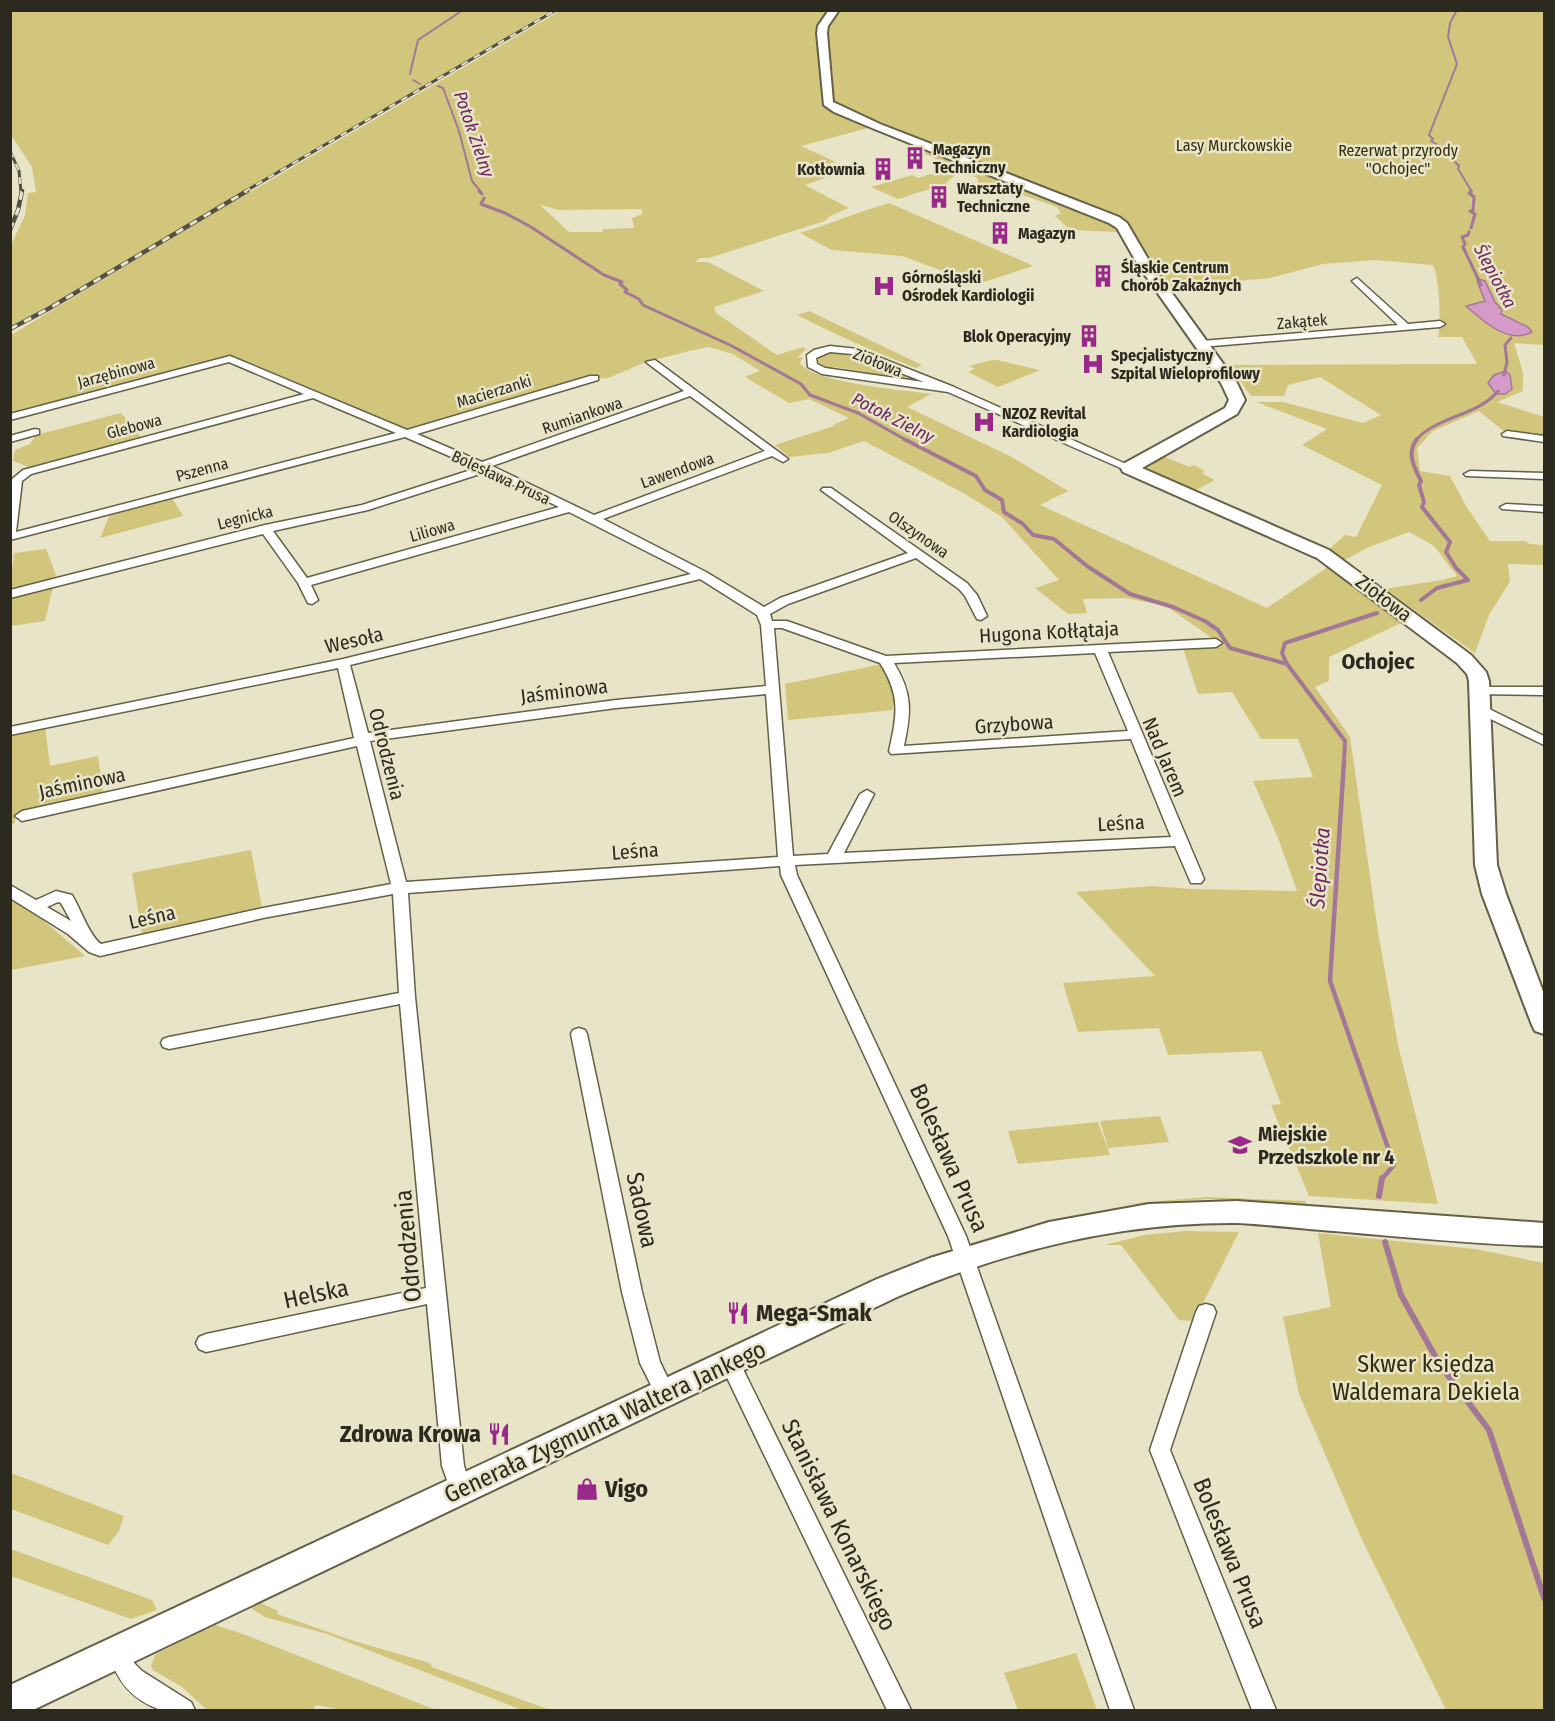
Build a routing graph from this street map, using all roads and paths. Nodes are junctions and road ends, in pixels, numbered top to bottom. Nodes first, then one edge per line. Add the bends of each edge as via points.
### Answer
1 (834, 10) edge
2 (1357, 281) dead end
3 (1440, 324) dead end
4 (1406, 327) junction
5 (1201, 344) junction
6 (230, 358) joint
7 (651, 362) dead end
8 (594, 378) dead end
9 (950, 389) junction
10 (691, 393) junction
11 (313, 395) junction
12 (10, 417) edge
13 (35, 432) dead end
14 (403, 434) junction
15 (1507, 434) dead end
16 (10, 439) edge
17 (1545, 439) edge
18 (484, 467) junction
19 (1129, 468) junction
20 (1470, 474) dead end
21 (1545, 476) edge
22 (827, 490) dead end
23 (1506, 507) dead end
24 (569, 508) junction
25 (1545, 509) edge
26 (593, 519) junction
27 (265, 530) junction
28 (10, 532) edge
29 (10, 537) edge
30 (919, 554) junction
31 (702, 575) junction
32 (304, 583) junction
33 (10, 594) edge
34 (312, 600) dead end
35 (981, 616) dead end
36 (765, 619) junction
37 (1216, 643) dead end
38 (1100, 649) junction
39 (885, 660) junction
40 (343, 663) junction
41 (772, 689) junction
42 (1545, 691) edge
43 (1479, 700) junction
44 (10, 731) edge
45 (1135, 735) junction
46 (361, 740) junction
47 (1545, 741) edge
48 (867, 794) dead end
49 (22, 816) dead end
50 (1179, 841) junction
51 (833, 859) junction
52 (785, 861) junction
53 (1196, 879) dead end
54 (400, 888) junction
55 (10, 890) edge
56 (36, 906) junction
57 (83, 936) junction
58 (407, 997) junction
59 (1545, 1025) edge
60 (579, 1034) dead end
61 (169, 1043) dead end
62 (1545, 1235) edge
63 (964, 1258) junction
64 (436, 1294) junction
65 (1206, 1312) dead end
66 (206, 1343) dead end
67 (730, 1363) junction
68 (666, 1393) junction
69 (461, 1491) junction
70 (120, 1652) junction
71 (10, 1703) edge
72 (183, 1710) edge
73 (899, 1710) edge
74 (1122, 1710) edge
75 (1264, 1710) edge

1 - 5 street via 822,33 826,99 832,107 1114,220 1122,226
2 - 4 street
3 - 4 street, Zakątek
4 - 5 street, Zakątek
5 - 19 street via 1229,383 1237,398 1236,405 1223,417
6 - 11 street, Bolesława Prusa
6 - 12 street, Jarzębinowa
7 - 10 street
8 - 14 street, Macierzanki
9 - 9 street, Ziołowa via 854,351 830,349 810,357 812,364 822,371
9 - 19 street, Ziołowa
10 - 18 street, Rumiankowa
10 - 26 street, Lawendowa via 778,455
11 - 14 street, Bolesława Prusa
11 - 28 street, Glebowa via 27,472 17,480
13 - 16 street
14 - 18 street, Bolesława Prusa
14 - 29 street, Pszenna
15 - 17 street
18 - 24 street, Bolesława Prusa
18 - 27 street, Legnicka via 363,508
19 - 43 street, Ziołowa via 1333,560 1464,659 1476,672
20 - 21 street
22 - 30 street, Olszynowa
23 - 25 street
24 - 26 street, Bolesława Prusa
24 - 32 street, Liliowa
26 - 31 street, Bolesława Prusa
27 - 32 street
27 - 33 street, Legnicka
30 - 35 street, Olszynowa via 963,586
30 - 36 street via 780,602
31 - 36 street, Bolesława Prusa
31 - 40 street, Wesoła
32 - 34 street
36 - 39 street, Bolesława Prusa
36 - 41 street, Bolesława Prusa
37 - 38 street, Hugona Kołłątaja
38 - 39 street, Hugona Kołłątaja
38 - 45 street, Nad Jarem
39 - 45 street, Grzybowa via 905,699 896,751
40 - 44 street, Wesoła
40 - 46 street, Odrodzenia
41 - 46 street, Jaśminowa via 593,707
41 - 52 street, Bolesława Prusa
42 - 43 street
43 - 47 street
43 - 59 street, Ziołowa via 1486,865
45 - 50 street, Nad Jarem
46 - 49 street, Jaśminowa
46 - 54 street, Odrodzenia
48 - 51 street
50 - 51 street, Leśna
50 - 53 street, Nad Jarem
51 - 52 street, Leśna
52 - 54 street, Leśna
52 - 63 street, Bolesława Prusa
54 - 57 street, Leśna via 263,913 100,950
54 - 58 street, Odrodzenia
55 - 56 street
56 - 57 street
56 - 57 street via 56,896 67,899
58 - 61 street
58 - 64 street, Odrodzenia
60 - 68 street, Sadowa via 632,1292 650,1363
62 - 63 street, Generała Zygmunta Waltera Jankego via 1279,1214 1204,1212 1149,1215 1049,1234
63 - 67 street, Generała Zygmunta Waltera Jankego via 887,1288
63 - 74 street, Bolesława Prusa
64 - 66 street, Helska
64 - 69 street, Odrodzenia via 453,1466
65 - 75 street, Bolesława Prusa via 1160,1450
67 - 68 street, Generała Zygmunta Waltera Jankego
67 - 73 street, Stanisława Konarskiego
68 - 69 street, Generała Zygmunta Waltera Jankego
69 - 70 street, Generała Zygmunta Waltera Jankego
70 - 71 street, Generała Zygmunta Waltera Jankego
70 - 72 street via 132,1678

